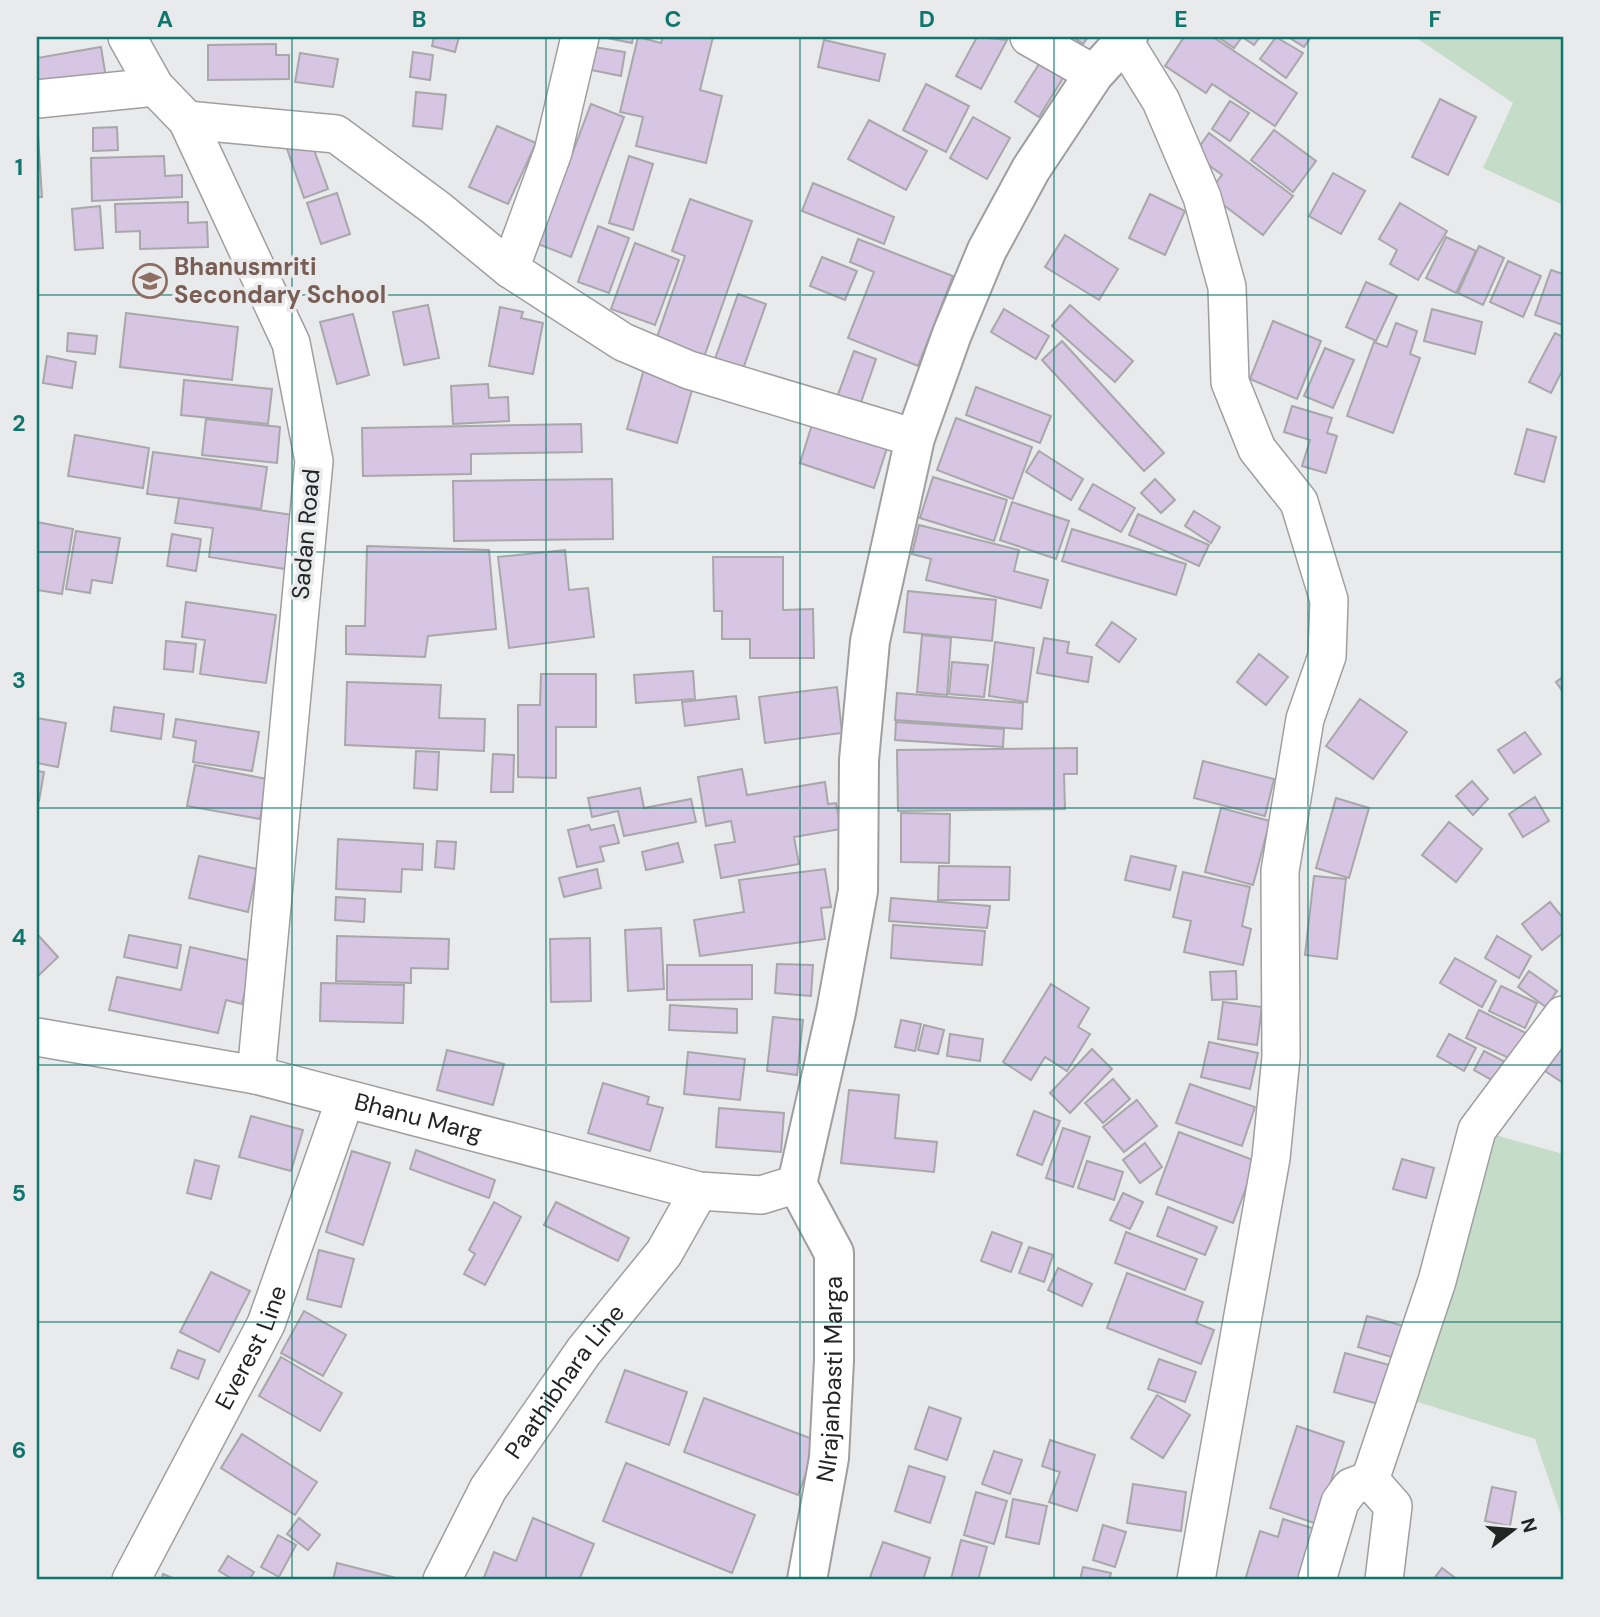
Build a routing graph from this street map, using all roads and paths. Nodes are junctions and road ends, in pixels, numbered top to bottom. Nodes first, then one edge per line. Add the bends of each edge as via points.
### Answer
1 (127, 37) edge
2 (580, 37) edge
3 (1029, 37) edge
4 (1126, 40) edge
5 (1094, 74) junction
6 (155, 87) junction
7 (37, 99) edge
8 (187, 120) junction
9 (510, 269) junction
10 (915, 438) junction
11 (1563, 1015) edge
12 (37, 1037) edge
13 (256, 1075) junction
14 (345, 1100) junction
15 (797, 1184) junction
16 (699, 1191) junction
17 (1370, 1480) junction
18 (131, 1580) edge
19 (442, 1580) edge
20 (807, 1580) edge
21 (1195, 1580) edge
22 (1317, 1580) edge
23 (1384, 1580) edge

1 - 6 street, Sadan Road
2 - 9 street via 553,152
3 - 5 street
4 - 5 street
4 - 21 street via 1161,101 1202,197 1227,286 1230,382 1257,449 1299,502 1329,600 1327,656 1305,719 1280,871 1281,1057 1272,1158
5 - 10 street via 1031,169 987,250
6 - 7 street
6 - 8 street, Sadan Road
8 - 9 street via 336,134
8 - 13 street, Sadan Road via 291,342 314,461
9 - 10 street via 623,342 678,366
10 - 15 street via 870,641 859,760 858,891
11 - 17 street via 1477,1130 1437,1281
12 - 13 street, Bhanu Marg
13 - 14 street, Bhanu Marg
14 - 16 street, Bhanu Marg
14 - 18 street, Everest Line via 266,1324
15 - 16 street, Bhanu Marg via 761,1195
15 - 20 street, NIrajanbasti Marga via 834,1253 829,1458
16 - 19 street, Paathibhara Line via 664,1253 584,1351 488,1489
17 - 22 street via 1351,1487 1340,1502
17 - 23 street via 1393,1506

